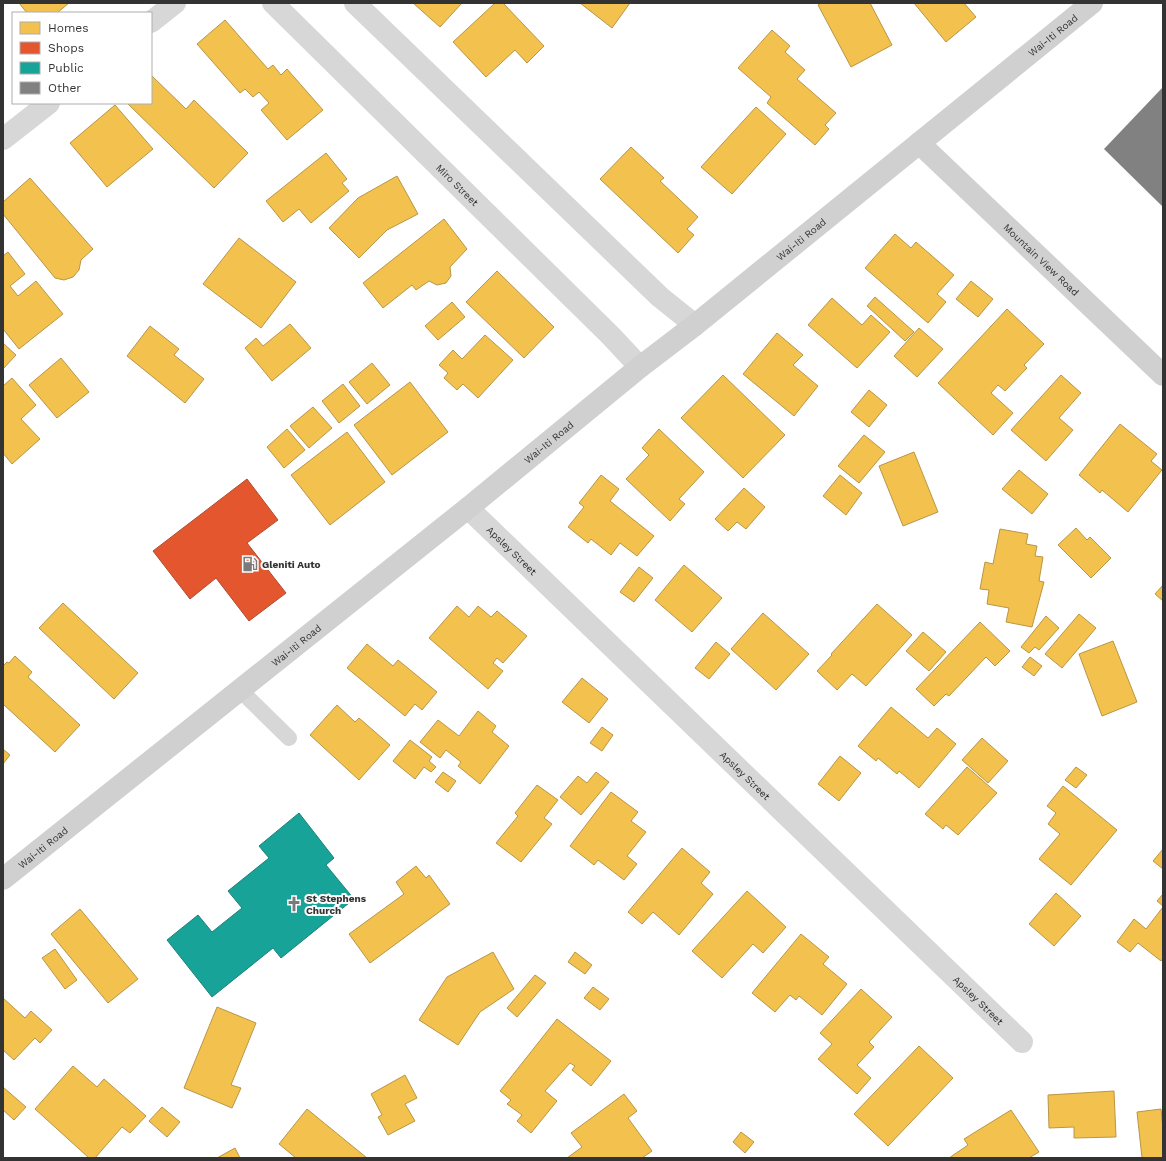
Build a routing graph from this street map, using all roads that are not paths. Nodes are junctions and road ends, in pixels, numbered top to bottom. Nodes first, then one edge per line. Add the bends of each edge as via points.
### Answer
1 (175, 3) edge
2 (273, 3) edge
3 (355, 3) edge
4 (1092, 3) edge
5 (152, 21) edge
6 (48, 104) edge
7 (3, 139) edge
8 (919, 143) junction
9 (694, 325) junction
10 (640, 367) junction
11 (1163, 374) edge
12 (468, 508) junction
13 (240, 690) junction
14 (289, 738) dead end
15 (3, 879) edge
16 (1022, 1042) dead end

1 - 5 street
2 - 10 street, Miro Street via 606,330
3 - 9 street via 660,297
4 - 8 street, Wai-Iti Road
6 - 7 street
8 - 9 street, Wai-Iti Road
8 - 11 street, Mountain View Road
9 - 10 street, Wai-Iti Road
10 - 12 street, Wai-Iti Road
12 - 13 street, Wai-Iti Road
12 - 16 street, Apsley Street
13 - 14 lane
13 - 15 street, Wai-Iti Road

